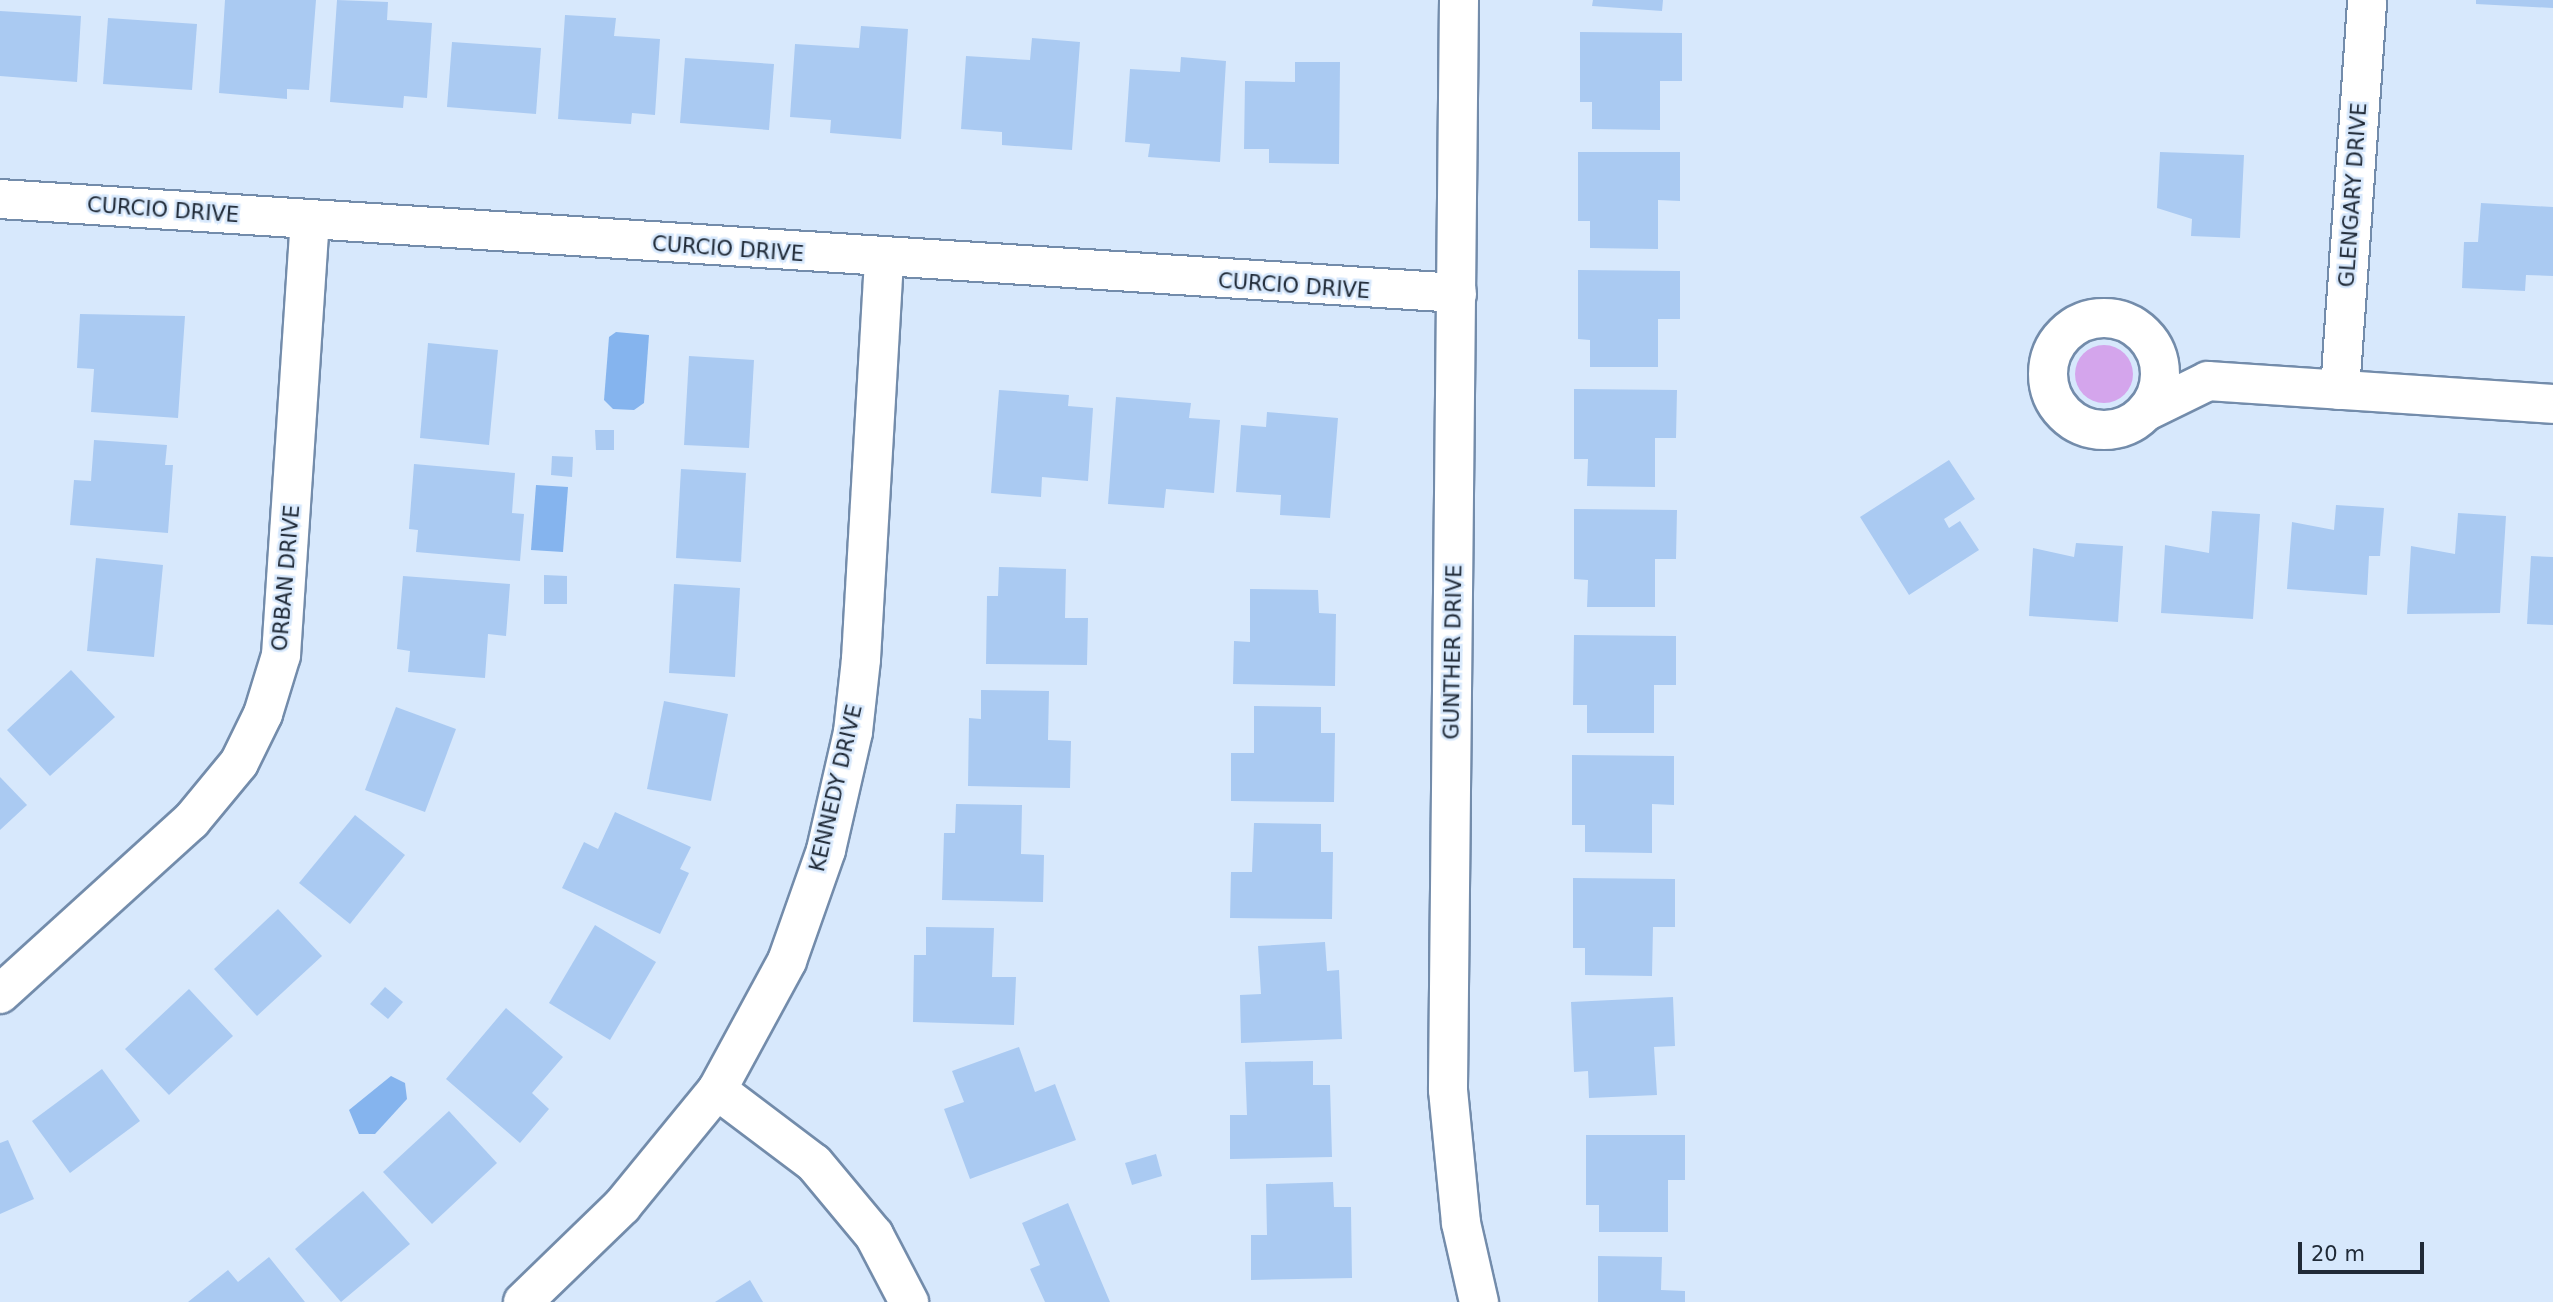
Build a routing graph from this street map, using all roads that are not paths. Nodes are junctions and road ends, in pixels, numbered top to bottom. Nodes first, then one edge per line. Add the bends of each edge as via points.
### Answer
1 (1459, 0) edge
2 (2367, 0) edge
3 (0, 199) edge
4 (310, 220) junction
5 (884, 260) junction
6 (1457, 293) junction
7 (2151, 342) junction
8 (2207, 381) junction
9 (2340, 390) junction
10 (2553, 404) edge
11 (2145, 412) junction
12 (0, 994) edge
13 (717, 1090) junction
14 (523, 1302) edge
15 (909, 1302) edge
16 (1479, 1302) edge

1 - 6 street, GUNTHER DRIVE
2 - 9 street, GLENGARY DRIVE
3 - 4 street, CURCIO DRIVE
4 - 5 street, CURCIO DRIVE
4 - 12 street, ORBAN DRIVE via 281,655 263,714 239,762 191,821
5 - 6 street, CURCIO DRIVE
5 - 13 street, KENNEDY DRIVE via 853,732 826,850 787,961
6 - 16 street, GUNTHER DRIVE via 1448,1090 1461,1223
7 - 8 street
7 - 11 street via 2161,377
7 - 11 street via 2123,320 2085,320 2068,329 2048,362 2053,400 2081,426 2117,429
8 - 9 street
8 - 11 street
9 - 10 street
13 - 14 street, KENNEDY DRIVE via 622,1206
13 - 15 street via 814,1163 874,1235

